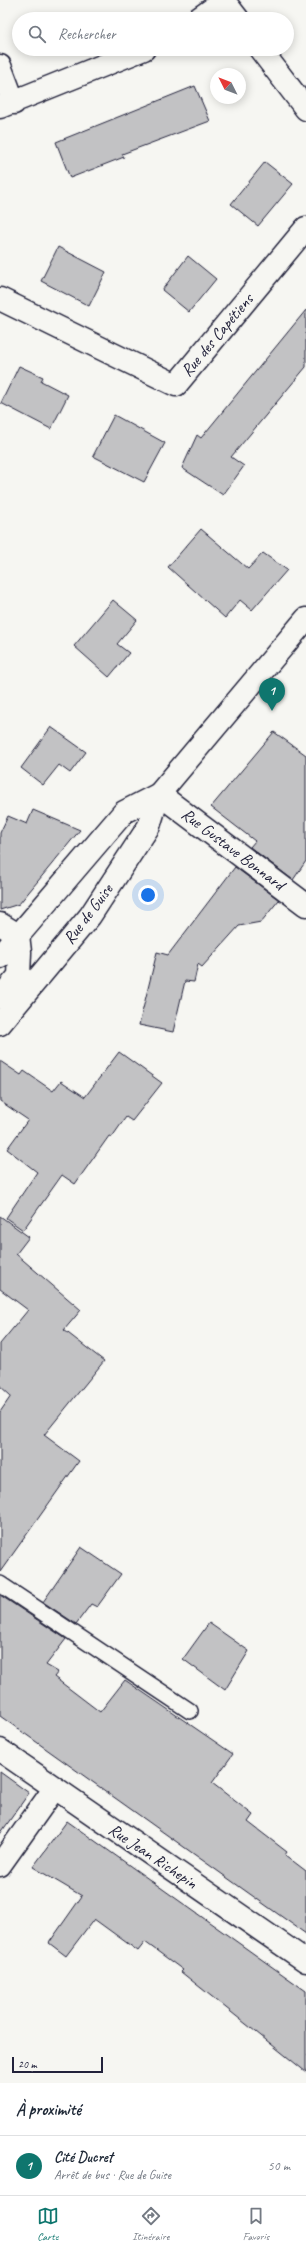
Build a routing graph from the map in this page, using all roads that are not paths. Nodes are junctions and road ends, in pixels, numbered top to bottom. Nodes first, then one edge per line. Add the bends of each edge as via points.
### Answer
1 (225, 1) edge
2 (208, 12) edge
3 (233, 12) edge
4 (127, 56) edge
5 (265, 56) edge
6 (0, 66) edge
7 (7, 105) edge
8 (306, 109) edge
9 (306, 228) edge
10 (0, 299) edge
11 (306, 619) edge
12 (159, 794) junction
13 (306, 905) edge
14 (9, 930) edge
15 (0, 956) edge
16 (0, 998) edge
17 (0, 1024) edge
18 (0, 1584) edge
19 (190, 1711) dead end
20 (0, 1750) edge
21 (54, 1789) junction
22 (0, 1865) edge
23 (306, 1960) edge

1 - 2 street
1 - 3 street
4 - 7 street
5 - 8 street
6 - 7 street
9 - 10 street, Rue des Capétiens via 176,384
11 - 12 street, Rue de Guise
12 - 13 street, Rue Gustave Bonnard
12 - 14 street, Rue de Guise via 124,812
12 - 17 street, Rue de Guise via 149,826 90,916
14 - 15 street, Rue de Guise
14 - 16 street via 20,952 19,976
18 - 19 lane
20 - 21 street, Rue Jean Richepin
21 - 22 street
21 - 23 street, Rue Jean Richepin

